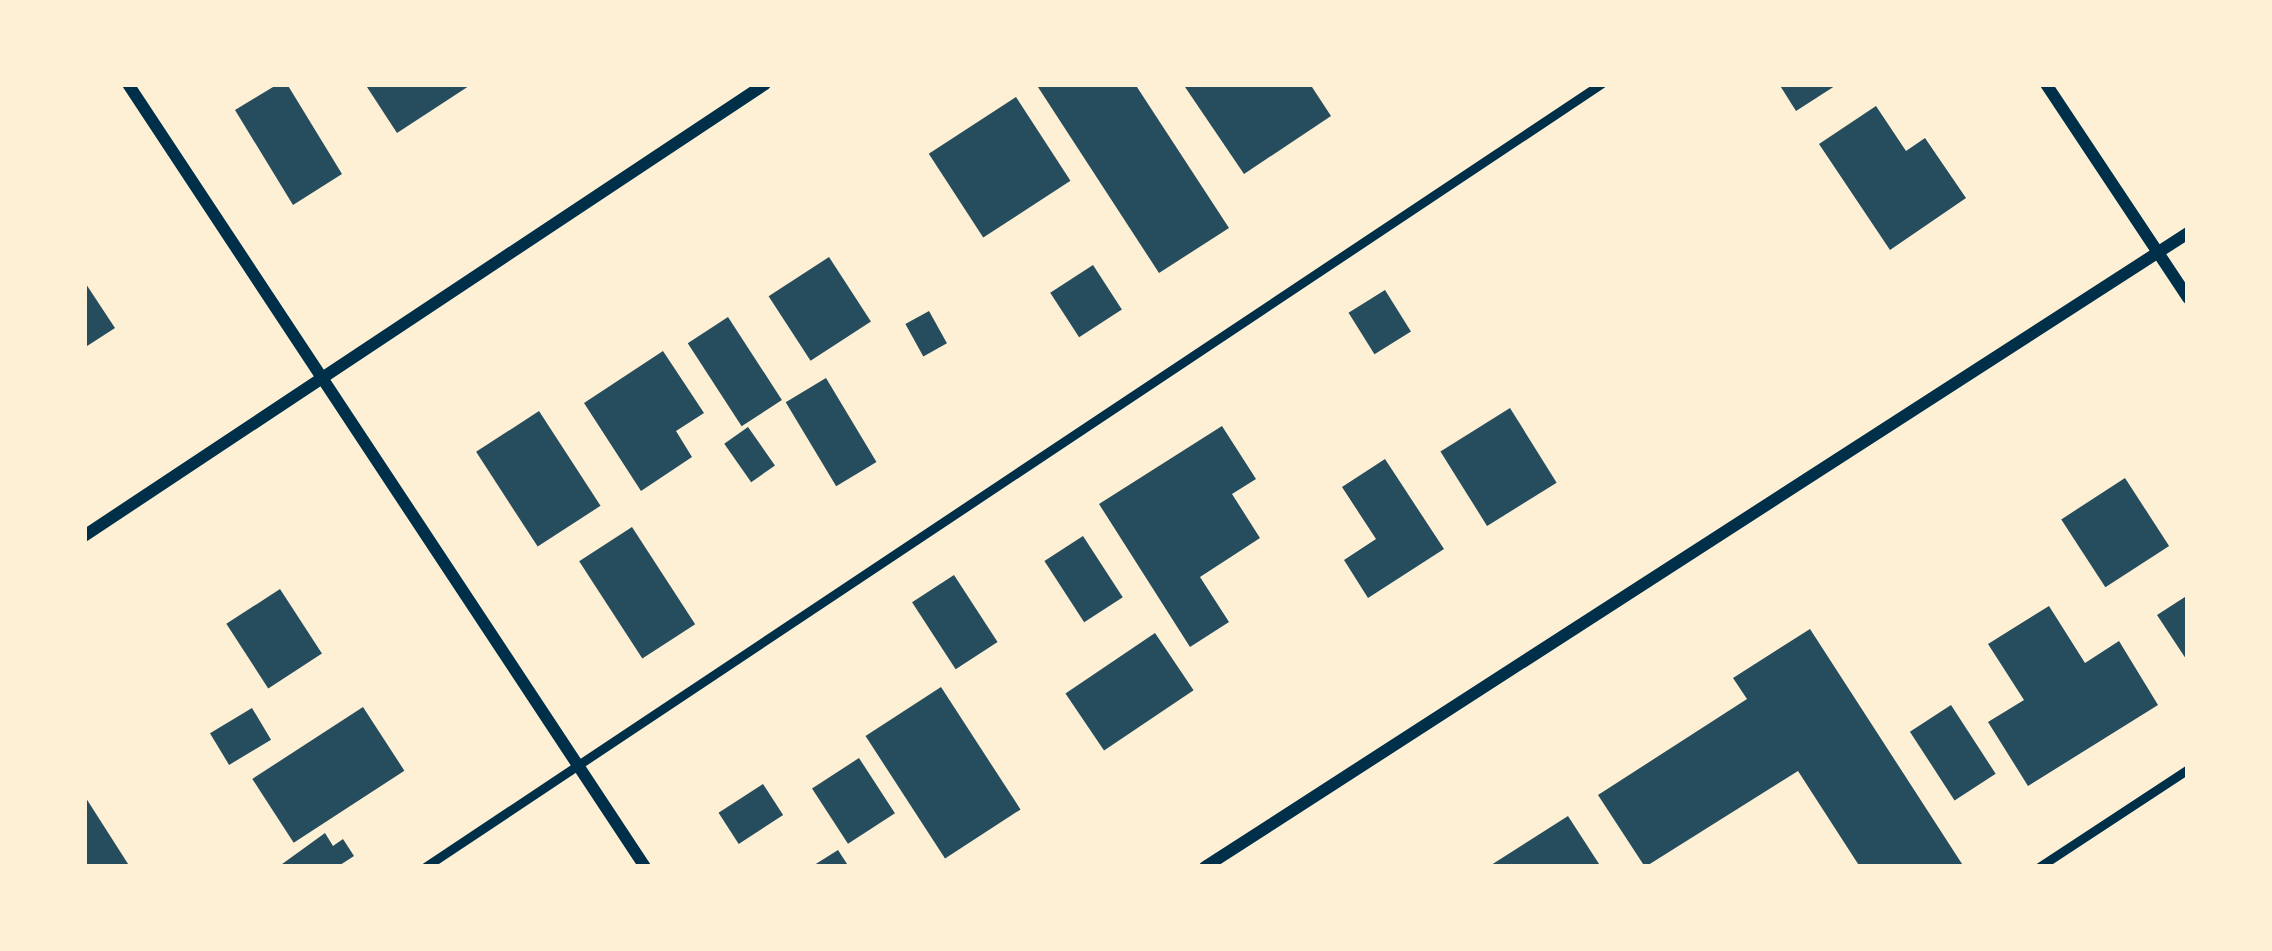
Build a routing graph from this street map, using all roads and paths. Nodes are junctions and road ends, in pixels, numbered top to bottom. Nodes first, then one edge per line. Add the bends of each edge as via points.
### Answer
1 (128, 84) edge
2 (765, 84) edge
3 (1601, 84) edge
4 (2046, 84) edge
5 (2188, 232) edge
6 (2158, 252) junction
7 (2188, 298) edge
8 (323, 379) junction
9 (84, 536) edge
10 (579, 767) junction
11 (2188, 769) edge
12 (425, 867) edge
13 (645, 867) edge
14 (1205, 867) edge
15 (2039, 867) edge

1 - 8 street
2 - 8 street
3 - 10 lane
4 - 6 street
5 - 6 street
6 - 7 street
6 - 14 street
8 - 9 street
8 - 10 street
10 - 12 lane
10 - 13 street
11 - 15 lane

